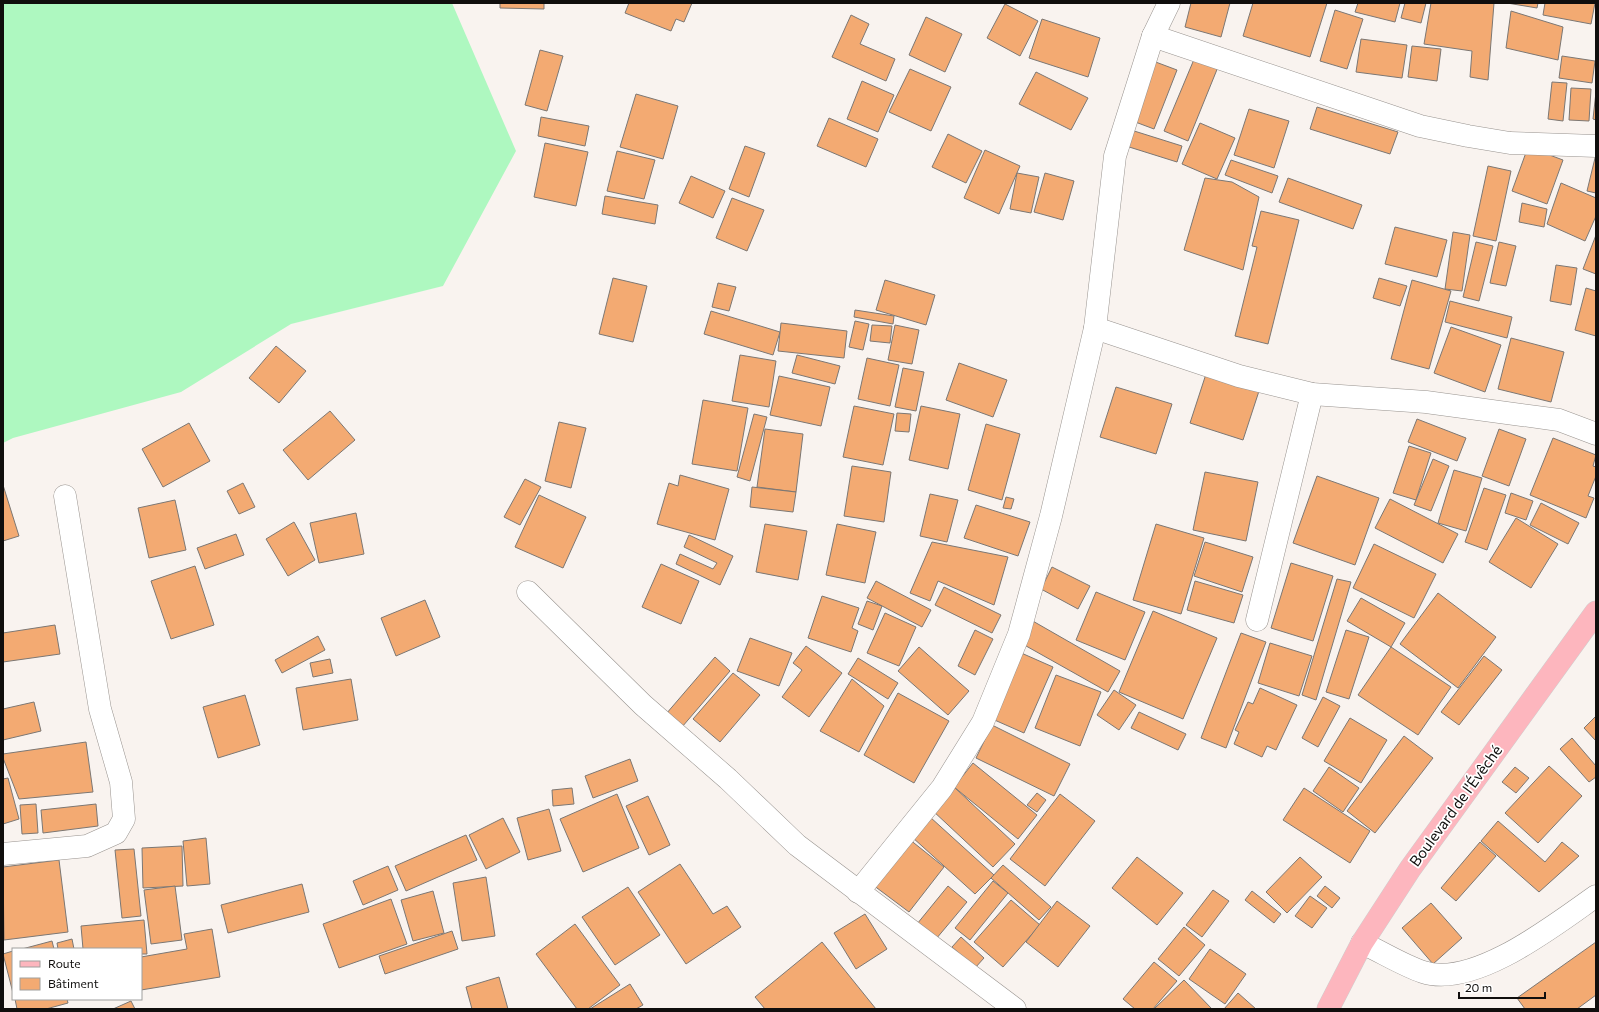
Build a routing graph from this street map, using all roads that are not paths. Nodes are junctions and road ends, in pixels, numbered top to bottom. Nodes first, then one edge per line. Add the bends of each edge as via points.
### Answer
1 (1163, 4) edge
2 (1153, 36) junction
3 (1596, 146) edge
4 (1095, 328) junction
5 (1312, 394) junction
6 (1596, 434) edge
7 (65, 496) dead end
8 (528, 592) dead end
9 (1596, 612) edge
10 (1257, 620) dead end
11 (3, 854) edge
12 (858, 892) junction
13 (1596, 896) edge
14 (1362, 943) junction
15 (1015, 1009) edge
16 (1328, 1009) edge

1 - 2 street
2 - 3 street via 1420,126 1510,143
2 - 4 street via 1115,156
4 - 5 street via 1239,376
4 - 12 street via 1051,516 1019,634 983,722 942,788
5 - 6 street via 1426,402 1559,420
5 - 10 street
7 - 11 street via 100,710 120,782 124,819 116,833 87,846
8 - 12 street via 643,705 728,779 797,845
9 - 14 main road, Boulevard de l'Évêché via 1410,869
12 - 15 street
13 - 14 street via 1508,955 1465,971 1444,974 1424,972
14 - 16 main road, Boulevard de l'Évêché

